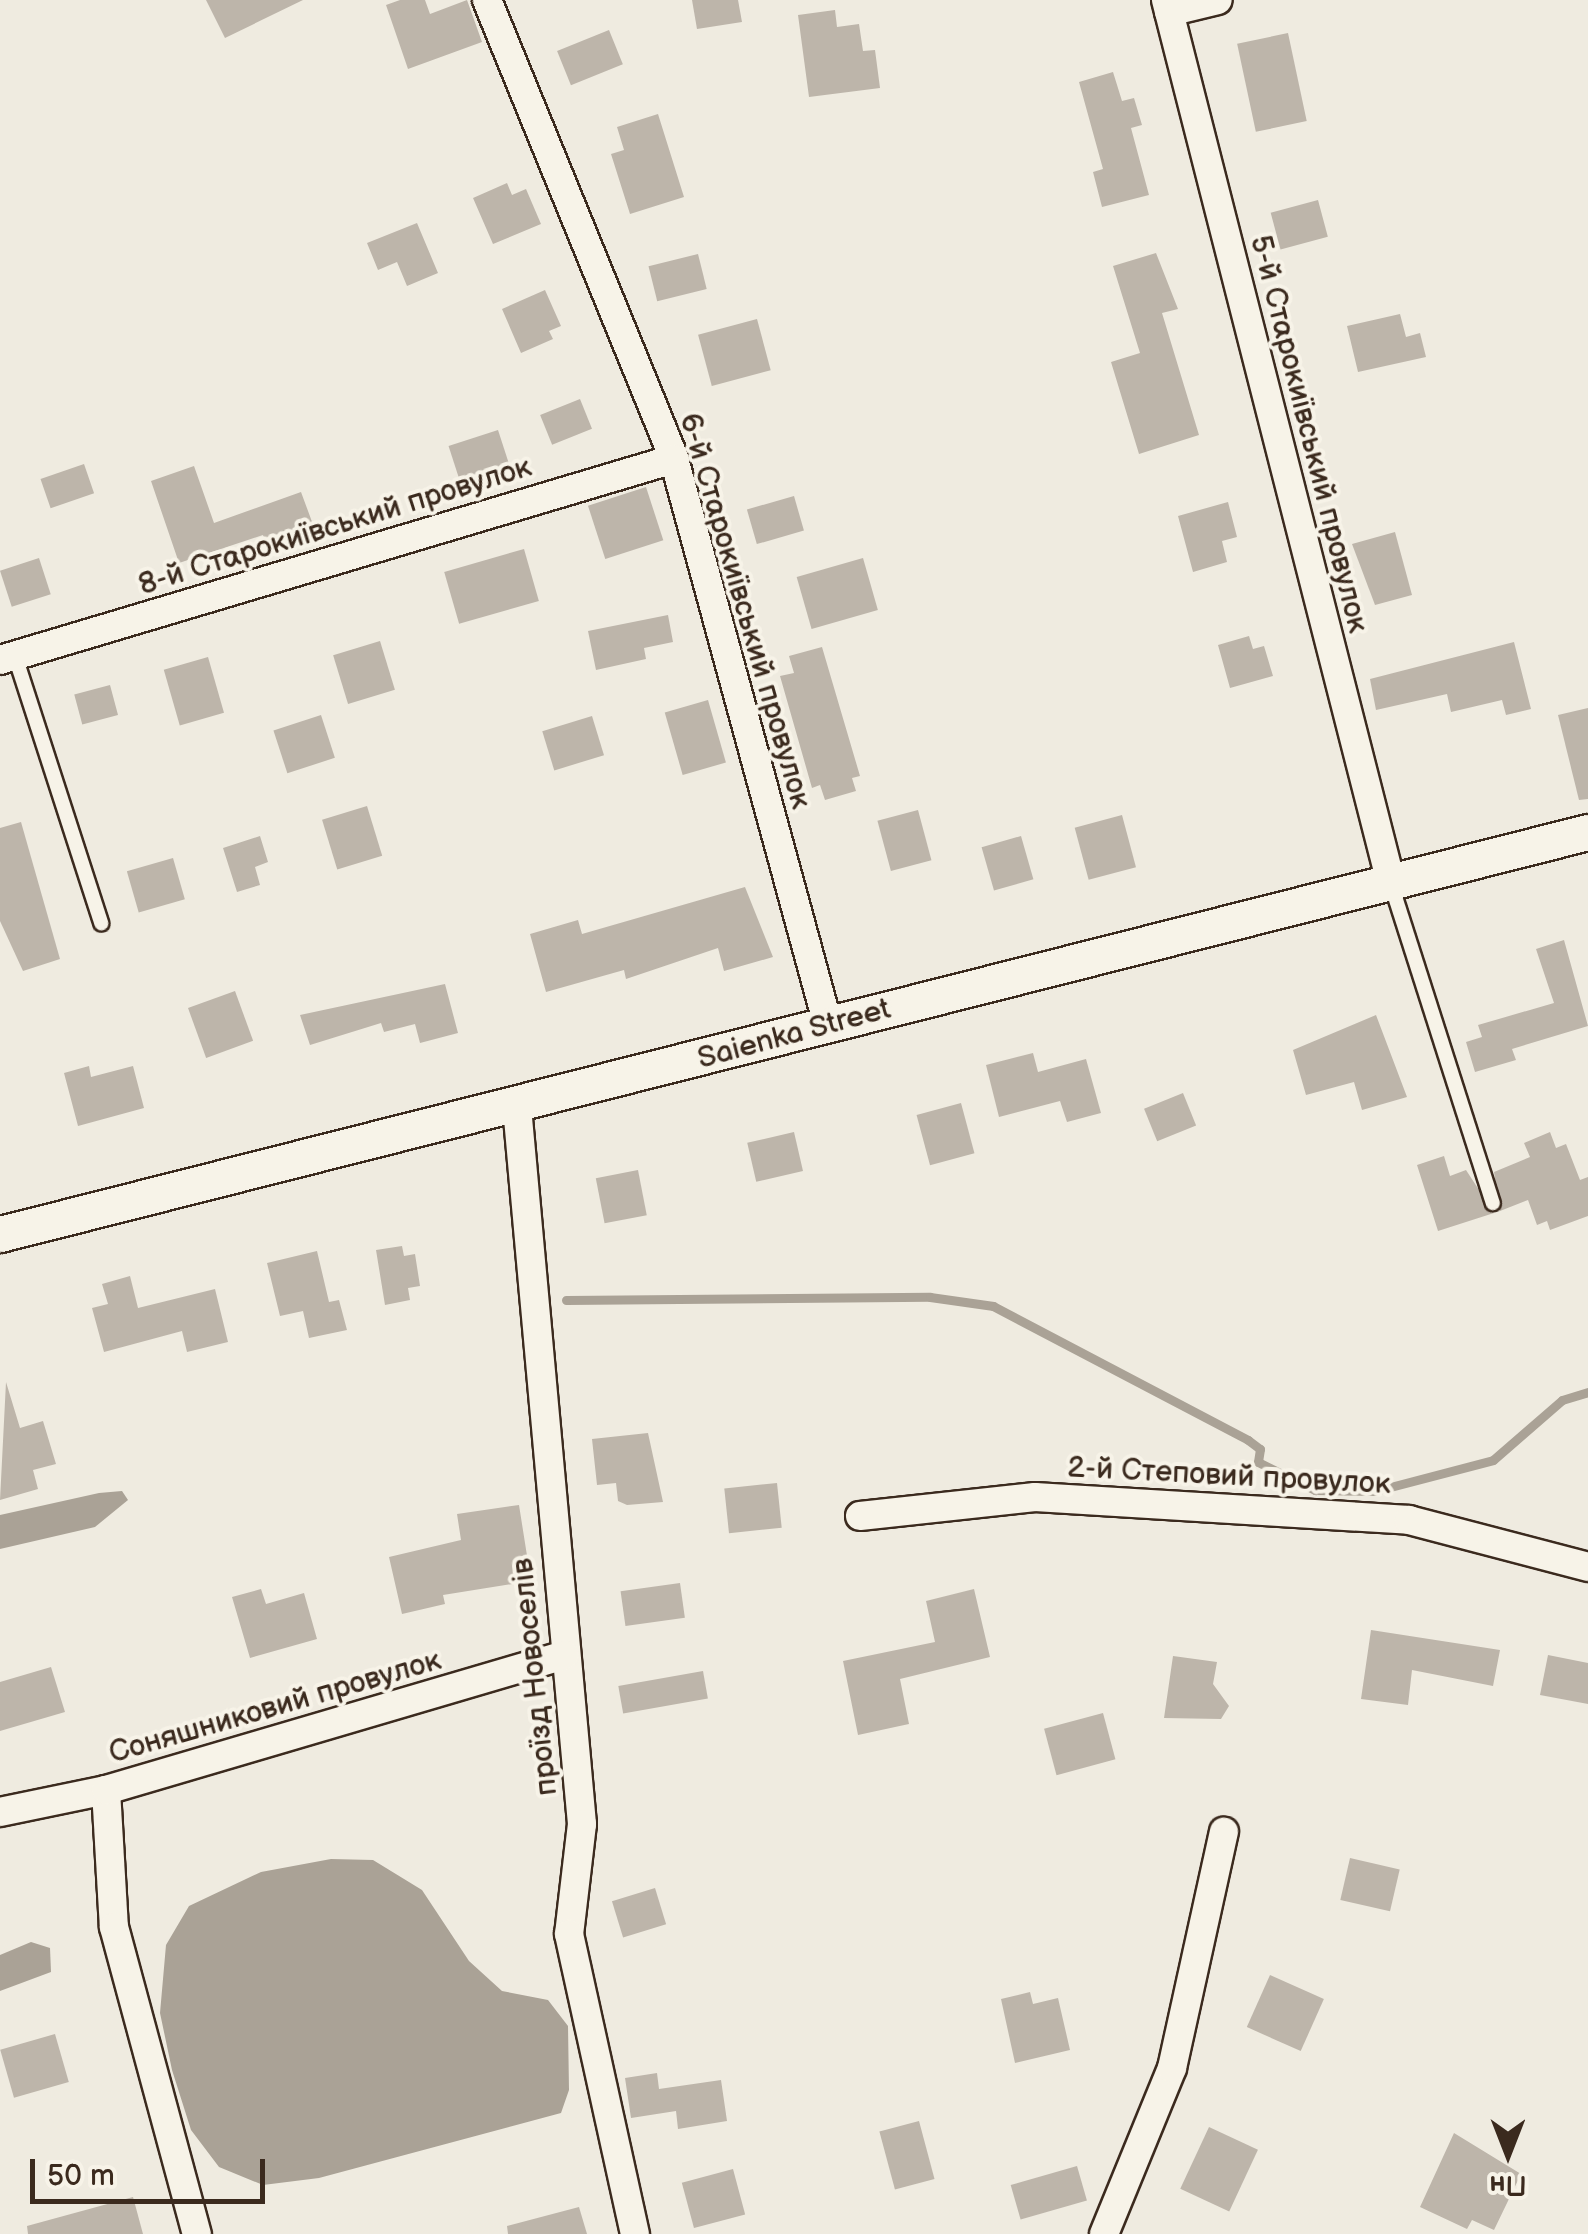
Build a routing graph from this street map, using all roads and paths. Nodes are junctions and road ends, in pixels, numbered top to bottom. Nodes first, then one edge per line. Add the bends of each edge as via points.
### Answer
1 (487, 0) edge
2 (1218, 0) edge
3 (1167, 6) edge
4 (674, 459) junction
5 (8, 658) edge
6 (1588, 832) edge
7 (1390, 883) junction
8 (101, 923) dead end
9 (828, 1025) junction
10 (517, 1107) junction
11 (1493, 1202) dead end
12 (0, 1234) edge
13 (860, 1516) dead end
14 (1588, 1567) edge
15 (564, 1655) junction
16 (106, 1790) junction
17 (0, 1812) edge
18 (1224, 1832) dead end
19 (196, 2234) edge
20 (635, 2234) edge
21 (1104, 2234) edge

1 - 4 street, 6-й Старокиївський провулок
2 - 3 street
3 - 7 street, 5-й Старокиївський провулок
4 - 5 street, 8-й Старокиївський провулок
4 - 9 street, 6-й Старокиївський провулок
5 - 8 lane, 8-й Старокиївський провулок
6 - 7 street, Saienka Street
7 - 9 street, Saienka Street
7 - 11 lane
9 - 10 street, Saienka Street
10 - 12 street, Saienka Street
10 - 15 street, проїзд Новоселів
13 - 14 street, 2-й Степовий провулок via 1034,1497 1409,1520
15 - 16 street, Соняшниковий провулок
15 - 20 street, проїзд Новоселів via 582,1824 569,1934
16 - 17 street, Соняшниковий провулок
16 - 19 street via 114,1927
18 - 21 street via 1172,2068

